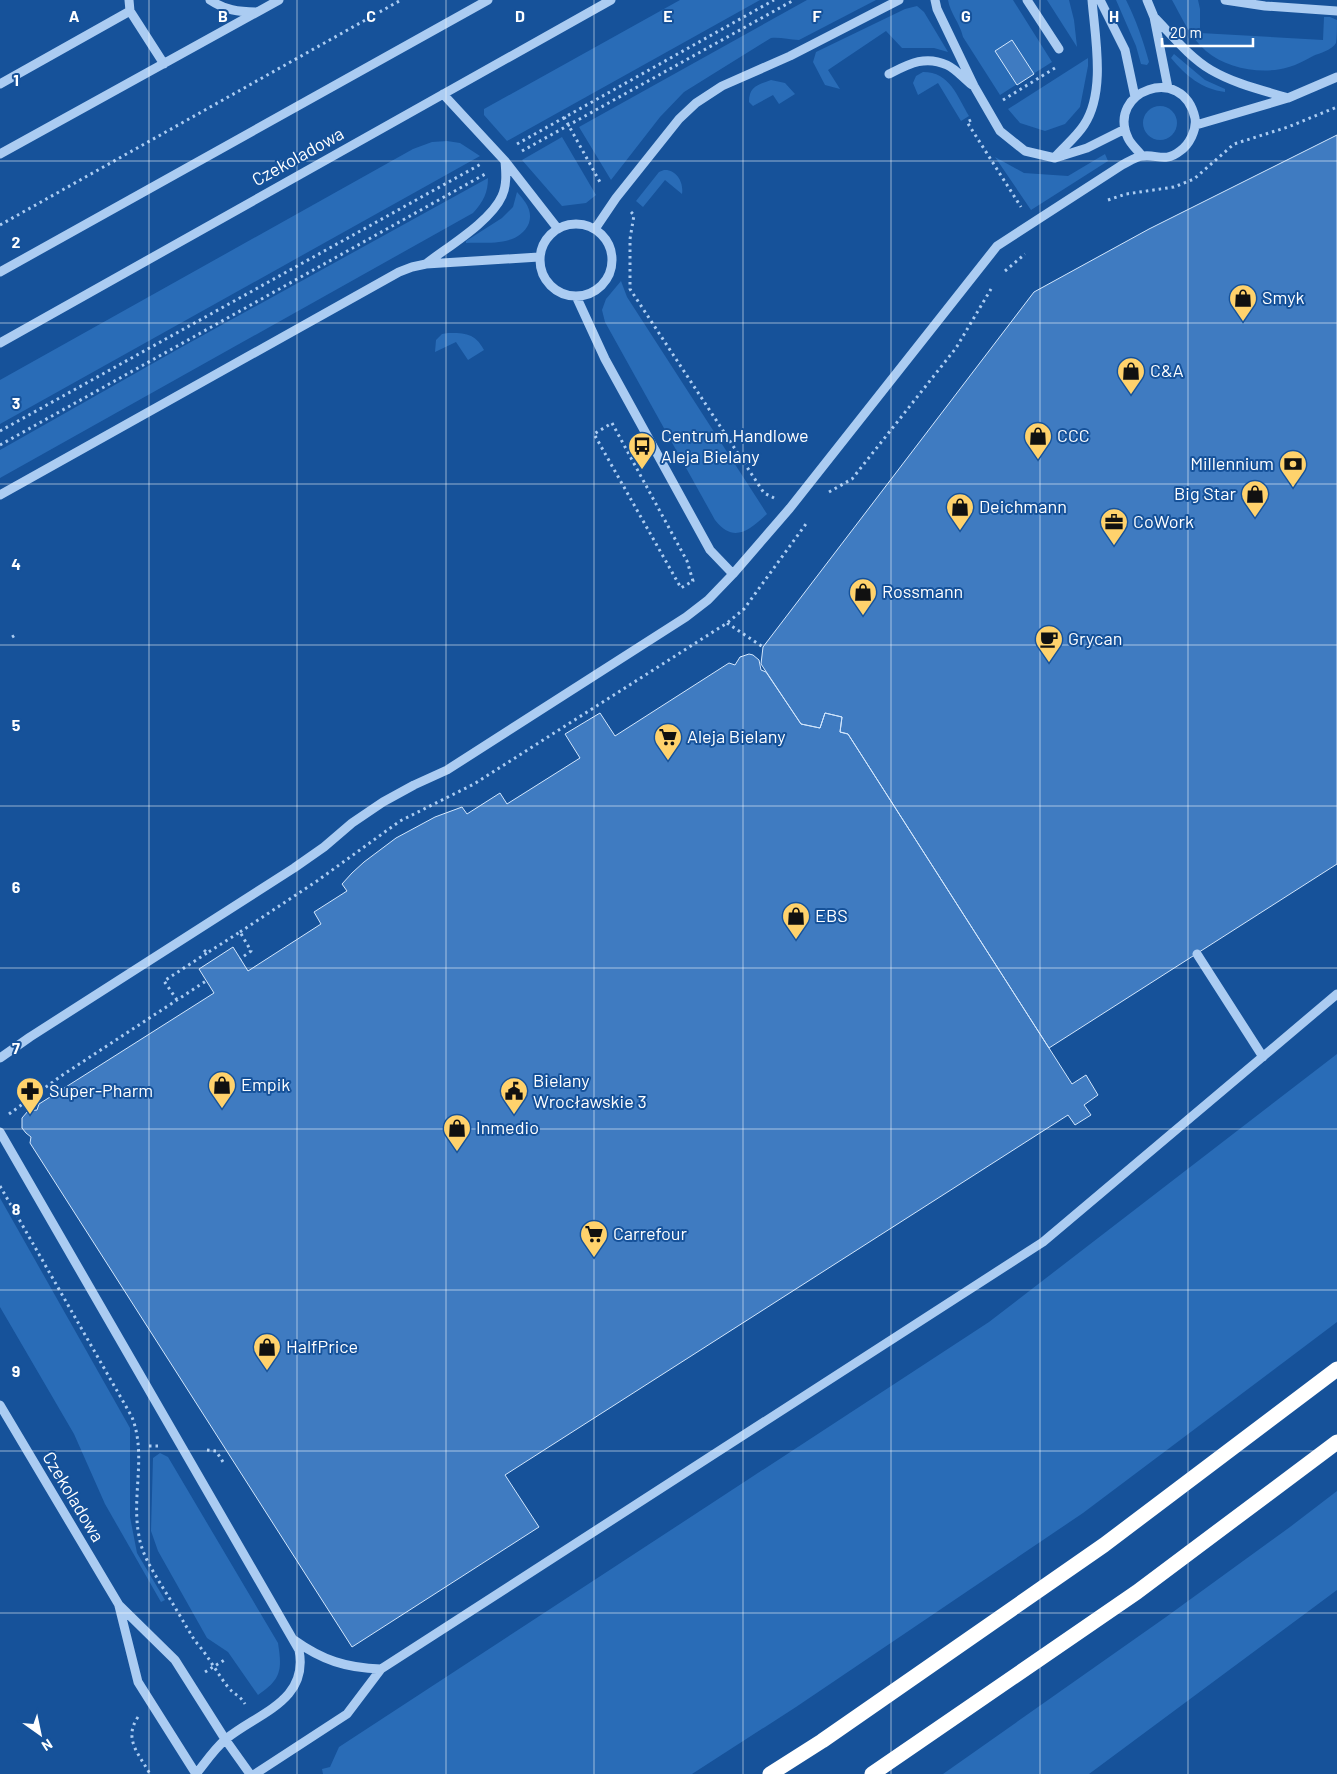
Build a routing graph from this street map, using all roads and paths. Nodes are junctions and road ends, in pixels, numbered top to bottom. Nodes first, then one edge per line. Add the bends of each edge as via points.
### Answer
1 (129, 0) edge
2 (210, 0) edge
3 (279, 0) edge
4 (401, 0) edge
5 (488, 0) edge
6 (611, 0) edge
7 (774, 0) edge
8 (794, 0) edge
9 (898, 0) edge
10 (935, 0) edge
11 (1027, 0) edge
12 (1092, 0) edge
13 (1100, 0) edge
14 (1147, 0) edge
15 (1225, 0) edge
16 (1332, 7) edge
17 (130, 10) junction
18 (259, 12) junction
19 (1154, 17) junction
20 (1059, 49) dead end
21 (164, 64) junction
22 (888, 74) dead end
23 (1337, 77) edge
24 (0, 84) edge
25 (974, 86) junction
26 (1168, 88) junction
27 (443, 94) junction
28 (1135, 97) junction
29 (1288, 98) junction
30 (564, 117) junction
31 (971, 120) dead end
32 (1196, 125) junction
33 (568, 126) junction
34 (1125, 129) junction
35 (519, 153) dead end
36 (0, 154) edge
37 (1142, 156) junction
38 (502, 157) junction
39 (1055, 158) junction
40 (487, 172) dead end
41 (603, 187) dead end
42 (629, 210) dead end
43 (1022, 212) dead end
44 (0, 225) edge
45 (595, 228) junction
46 (558, 229) junction
47 (540, 257) junction
48 (426, 264) junction
49 (0, 272) edge
50 (576, 296) junction
51 (0, 343) edge
52 (0, 431) edge
53 (0, 445) edge
54 (0, 495) edge
55 (779, 500) dead end
56 (733, 574) junction
57 (693, 581) joint
58 (727, 623) dead end
59 (17, 634) dead end
60 (12, 637) dead end
61 (763, 647) dead end
62 (202, 947) dead end
63 (207, 953) junction
64 (1197, 954) dead end
65 (240, 959) dead end
66 (206, 981) dead end
67 (1335, 994) edge
68 (177, 1000) junction
69 (1262, 1057) junction
70 (0, 1058) edge
71 (8, 1114) dead end
72 (0, 1132) edge
73 (0, 1186) edge
74 (1337, 1369) edge
75 (0, 1405) edge
76 (1337, 1442) edge
77 (118, 1605) junction
78 (294, 1640) junction
79 (226, 1659) dead end
80 (214, 1667) junction
81 (380, 1669) junction
82 (240, 1695) dead end
83 (226, 1739) junction
84 (143, 1761) dead end
85 (150, 1774) edge
86 (196, 1774) edge
87 (250, 1774) edge
88 (255, 1774) edge
89 (770, 1774) edge
90 (872, 1774) edge

1 - 17 street
2 - 18 street via 223,8
3 - 18 street
4 - 44 path
5 - 49 street
6 - 27 street, Czekoladowa
7 - 30 path
8 - 33 path
9 - 45 street via 790,56 722,86 696,103 679,119
10 - 25 street
11 - 20 street
12 - 39 street via 1098,92 1085,124
13 - 28 street via 1126,50
14 - 19 street
15 - 16 street via 1265,6
17 - 21 street
17 - 24 street
18 - 21 street
19 - 26 street
19 - 29 street via 1210,70 1244,86
21 - 36 street
22 - 25 street via 926,60 948,65
23 - 29 street
25 - 39 street via 1000,131 1025,151
26 - 28 street via 1156,87
26 - 32 street via 1188,101
27 - 38 street
27 - 51 street, Czekoladowa
28 - 34 street via 1126,112
29 - 32 street
30 - 33 path
30 - 38 path
31 - 43 path via 967,122
32 - 37 street via 1187,145 1179,152 1168,157
33 - 35 path
33 - 41 path
34 - 37 street via 1128,140
34 - 39 street via 1087,148
37 - 56 street via 1122,165 997,246 790,508
38 - 46 street
38 - 48 street via 506,184 496,207
38 - 52 path
40 - 53 path
42 - 55 path via 634,215 630,239 630,289 764,493
45 - 46 street via 577,223
45 - 50 street via 607,242 611,266 600,287 590,294
46 - 47 street via 547,238
47 - 48 street
47 - 50 street via 541,269 554,289
48 - 54 street via 399,272
50 - 56 street via 605,359 710,550
56 - 70 street via 708,600 660,635 447,770 383,802 294,868
57 - 57 path via 687,561 612,423 594,434 681,588
58 - 61 path
59 - 60 path
62 - 63 path
63 - 65 path via 240,932 251,951
63 - 68 path via 164,981
64 - 69 street
66 - 68 path
67 - 69 street
68 - 71 path
69 - 81 street via 1043,1242
72 - 78 street
73 - 80 path via 132,1417 140,1451 138,1524 141,1547 184,1623
74 - 89 highway via 1104,1545
75 - 77 street, Czekoladowa
76 - 90 highway via 1137,1592
77 - 83 street, Czekoladowa via 175,1660
77 - 86 street, Czekoladowa via 138,1682
78 - 81 street via 333,1661
78 - 83 street via 300,1670 289,1694
79 - 80 path
80 - 82 path via 230,1690
81 - 88 street via 347,1714
83 - 86 street
83 - 87 street, Czekoladowa
84 - 85 path

